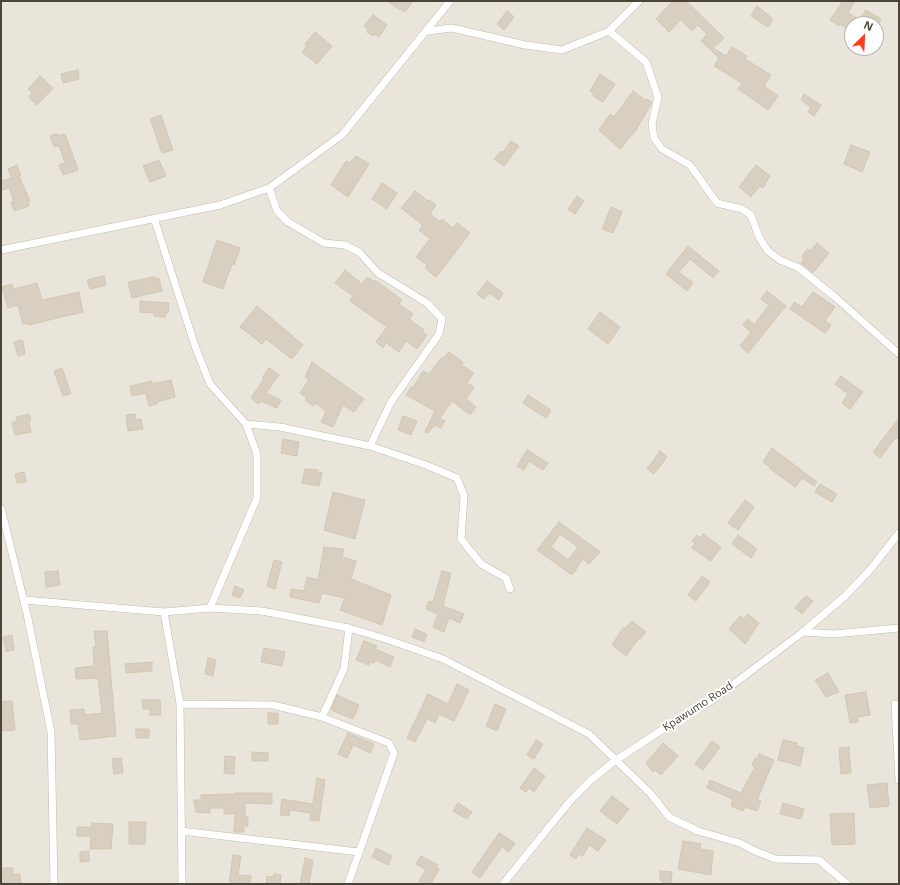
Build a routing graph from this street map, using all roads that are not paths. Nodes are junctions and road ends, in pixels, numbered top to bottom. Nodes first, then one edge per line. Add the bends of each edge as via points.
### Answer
1 (450, 1) edge
2 (639, 1) edge
3 (428, 31) junction
4 (609, 31) junction
5 (269, 188) junction
6 (154, 218) junction
7 (1, 250) edge
8 (899, 354) edge
9 (246, 424) junction
10 (370, 446) junction
11 (1, 508) edge
12 (899, 533) edge
13 (510, 588) dead end
14 (24, 600) junction
15 (210, 608) junction
16 (164, 612) junction
17 (349, 628) junction
18 (899, 628) edge
19 (803, 632) junction
20 (180, 704) junction
21 (895, 704) dead end
22 (322, 718) junction
23 (616, 760) junction
24 (899, 780) edge
25 (180, 831) junction
26 (359, 852) junction
27 (54, 884) edge
28 (182, 884) edge
29 (348, 884) edge
30 (503, 884) edge
31 (847, 884) edge

1 - 3 street
2 - 4 street
3 - 4 street via 452,28 525,45 562,50
3 - 5 street via 342,135
4 - 8 street via 646,62 658,97 652,124 654,138 662,150 690,165 717,203 742,209 751,215 759,237 768,251 798,268 835,297
5 - 6 street via 220,205
5 - 10 street via 277,210 288,222 324,243 345,245 359,252 378,273 427,304 442,319 440,334 391,402
6 - 7 street
6 - 9 street via 195,346 210,384
9 - 10 street via 280,427
9 - 15 street via 257,454 257,498
10 - 13 street via 456,478 464,496 461,539 481,564 506,578
11 - 14 street
12 - 19 street, Kpawumo Road via 845,596
14 - 16 street
14 - 27 street via 51,732
15 - 16 street
15 - 17 street via 262,611
16 - 20 street
17 - 22 street via 344,669
17 - 23 street via 443,659 589,734
18 - 19 street via 834,634
19 - 23 street, Kpawumo Road via 711,701
20 - 22 street via 273,705
20 - 25 street
21 - 24 street
22 - 26 street via 389,743 394,753
23 - 30 street, Kpawumo Road via 570,801
23 - 31 street via 650,793 669,817 698,831 740,843 776,859 819,860
25 - 26 street
25 - 28 street
26 - 29 street

